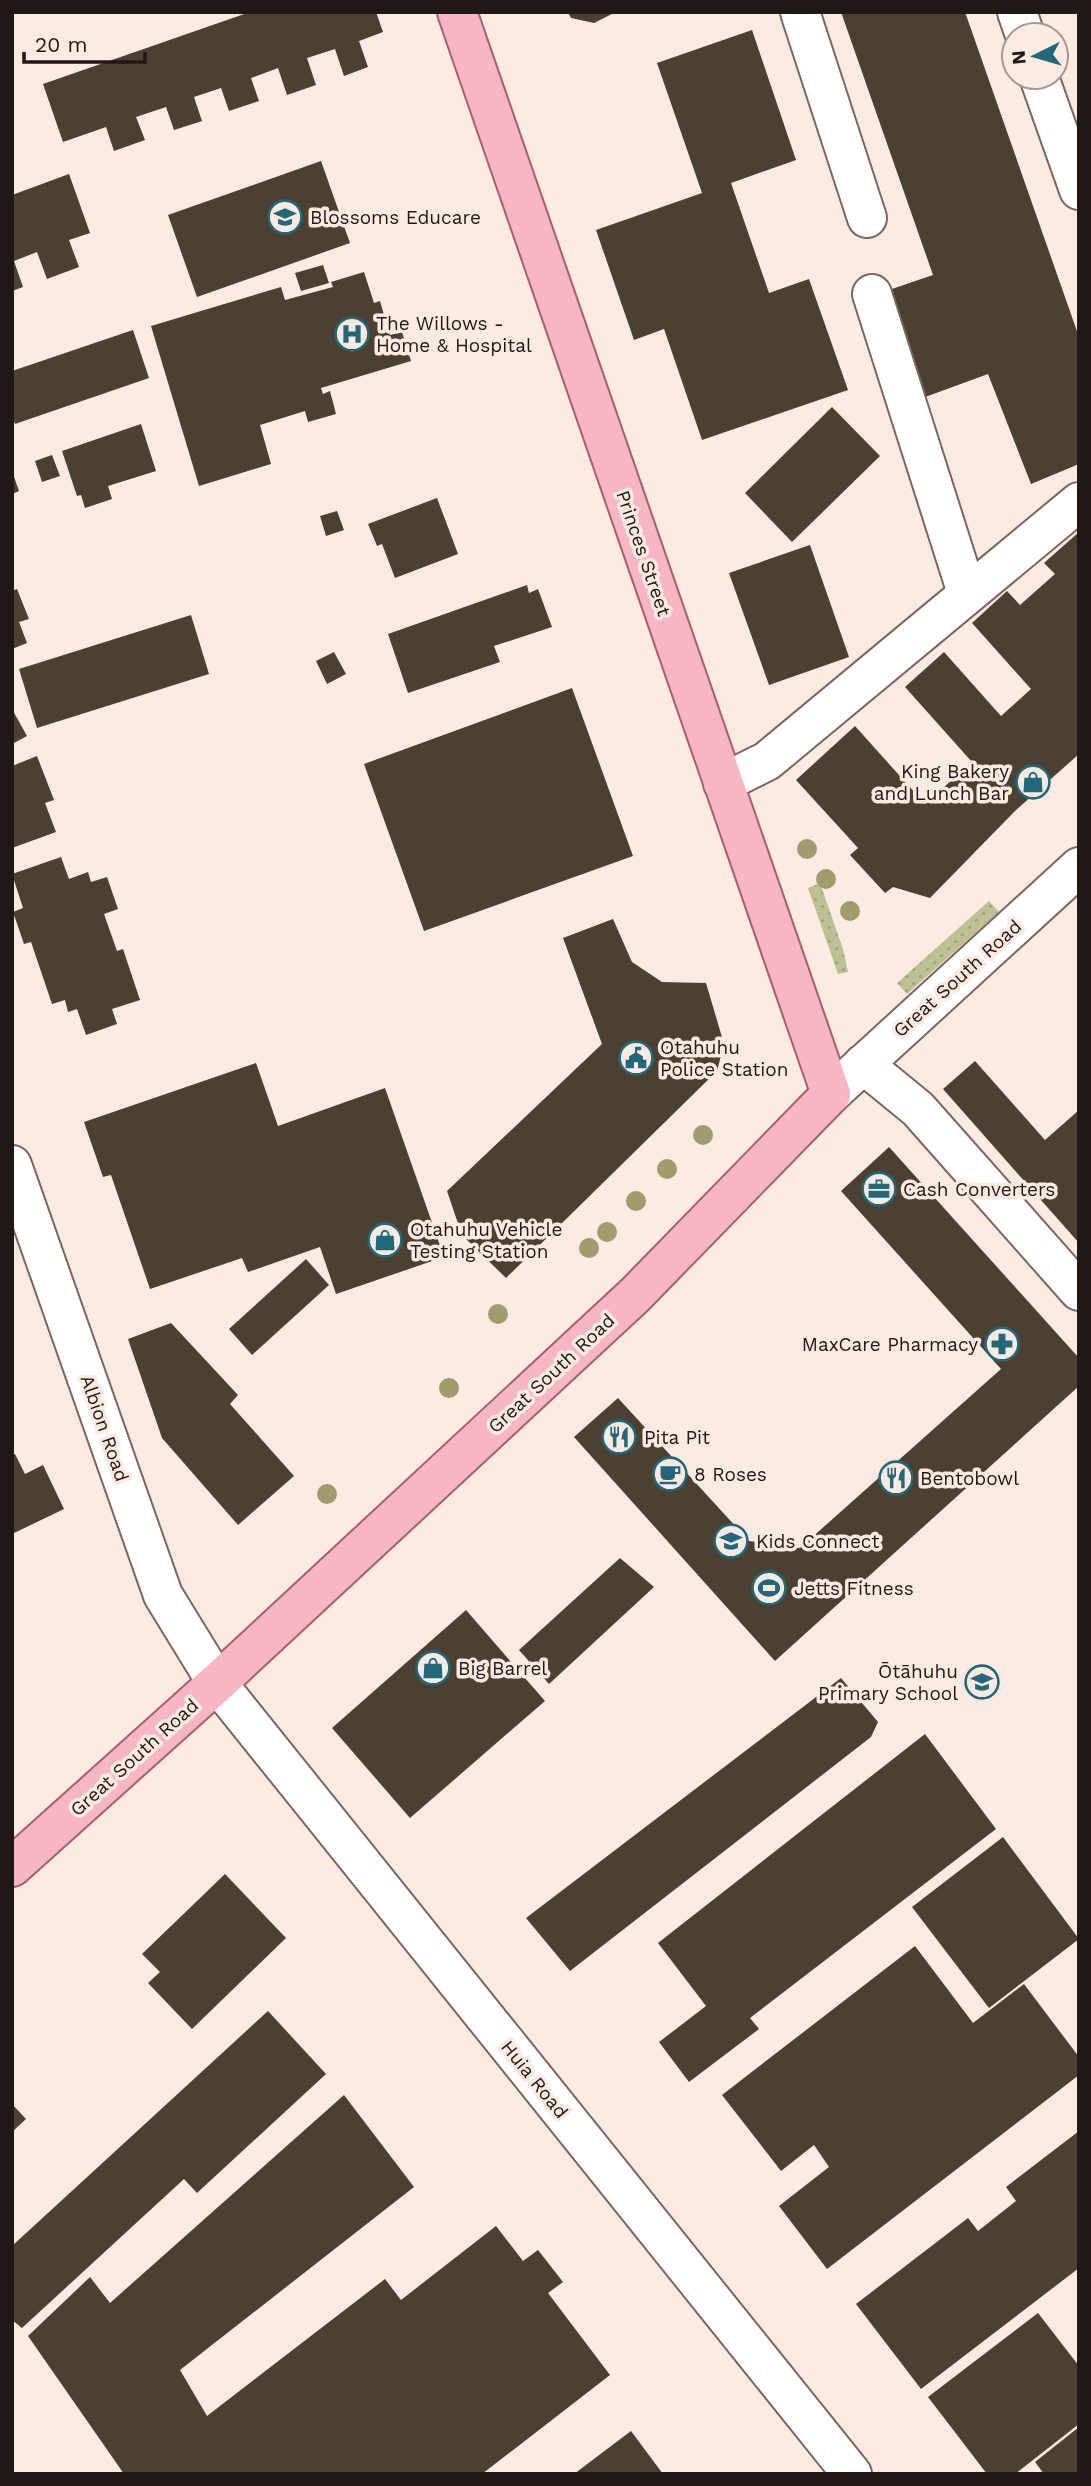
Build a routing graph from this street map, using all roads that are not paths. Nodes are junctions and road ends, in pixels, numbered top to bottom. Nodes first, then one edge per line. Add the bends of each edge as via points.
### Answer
1 (457, 12) edge
2 (800, 12) edge
3 (1045, 91) edge
4 (1079, 190) edge
5 (867, 218) dead end
6 (872, 294) dead end
7 (1079, 502) edge
8 (967, 593) junction
9 (723, 783) junction
10 (1079, 867) edge
11 (863, 1064) junction
12 (831, 1094) junction
13 (12, 1165) edge
14 (1079, 1291) edge
15 (217, 1683) junction
16 (12, 1867) edge
17 (852, 2474) edge

1 - 9 main road, Princes Street
2 - 5 street
3 - 4 street
6 - 8 street
7 - 8 street
8 - 9 street via 767,761
9 - 12 main road, Princes Street
10 - 11 street, Great South Road
11 - 12 street, Great South Road
11 - 14 street via 918,1109
12 - 15 main road, Great South Road via 635,1295
13 - 15 street, Albion Road via 163,1595
15 - 16 main road, Great South Road
15 - 17 street, Huia Road

